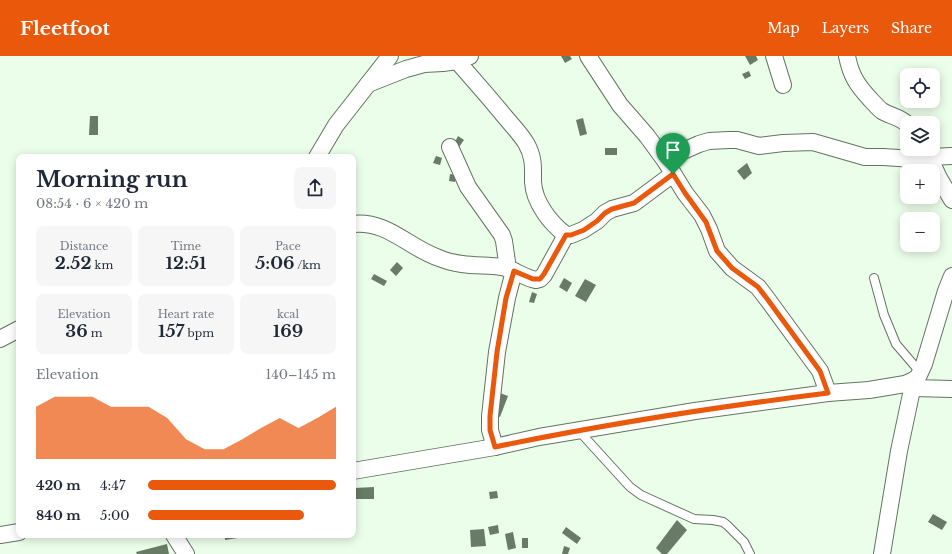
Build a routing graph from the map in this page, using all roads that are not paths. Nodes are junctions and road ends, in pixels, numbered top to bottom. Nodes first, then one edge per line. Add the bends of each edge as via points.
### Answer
1 (390, 56) edge
2 (588, 56) edge
3 (774, 56) edge
4 (847, 56) edge
5 (464, 58) edge
6 (367, 85) junction
7 (783, 85) dead end
8 (900, 119) edge
9 (450, 147) dead end
10 (319, 154) edge
11 (906, 156) edge
12 (928, 156) edge
13 (940, 156) edge
14 (952, 156) edge
15 (669, 168) junction
16 (952, 200) edge
17 (356, 224) edge
18 (566, 235) junction
19 (511, 270) junction
20 (952, 276) edge
21 (874, 278) dead end
22 (16, 331) edge
23 (0, 339) edge
24 (916, 380) junction
25 (952, 389) edge
26 (828, 393) junction
27 (579, 431) junction
28 (495, 447) junction
29 (356, 470) edge
30 (16, 532) edge
31 (0, 535) edge
32 (176, 538) edge
33 (186, 554) edge
34 (750, 554) edge
35 (882, 554) edge

1 - 6 street
2 - 15 street via 620,106 636,123
3 - 7 street
4 - 8 street via 853,78 863,92 881,111
5 - 6 street via 406,69
5 - 18 street via 526,144 532,158 533,182 540,206 551,222
6 - 10 street via 336,125
9 - 19 street via 468,187 502,235
11 - 15 street via 865,157 813,142 759,146 738,140 709,141 681,152
12 - 16 street
13 - 14 street
15 - 18 street via 634,203 612,209 584,230
15 - 26 street via 706,222 717,251 732,268 758,287 820,371
17 - 19 street via 374,225 390,231 440,259
18 - 19 street via 540,279 533,279
19 - 28 street via 497,352 490,416 490,430
20 - 24 street via 924,364
21 - 24 lane via 884,315 896,344
22 - 23 street
24 - 25 street
24 - 26 street via 869,390
24 - 35 street via 899,451
26 - 27 street via 703,410
27 - 28 street
27 - 34 lane via 630,487 689,518 723,522 744,542
28 - 29 street
30 - 31 street
32 - 33 street

